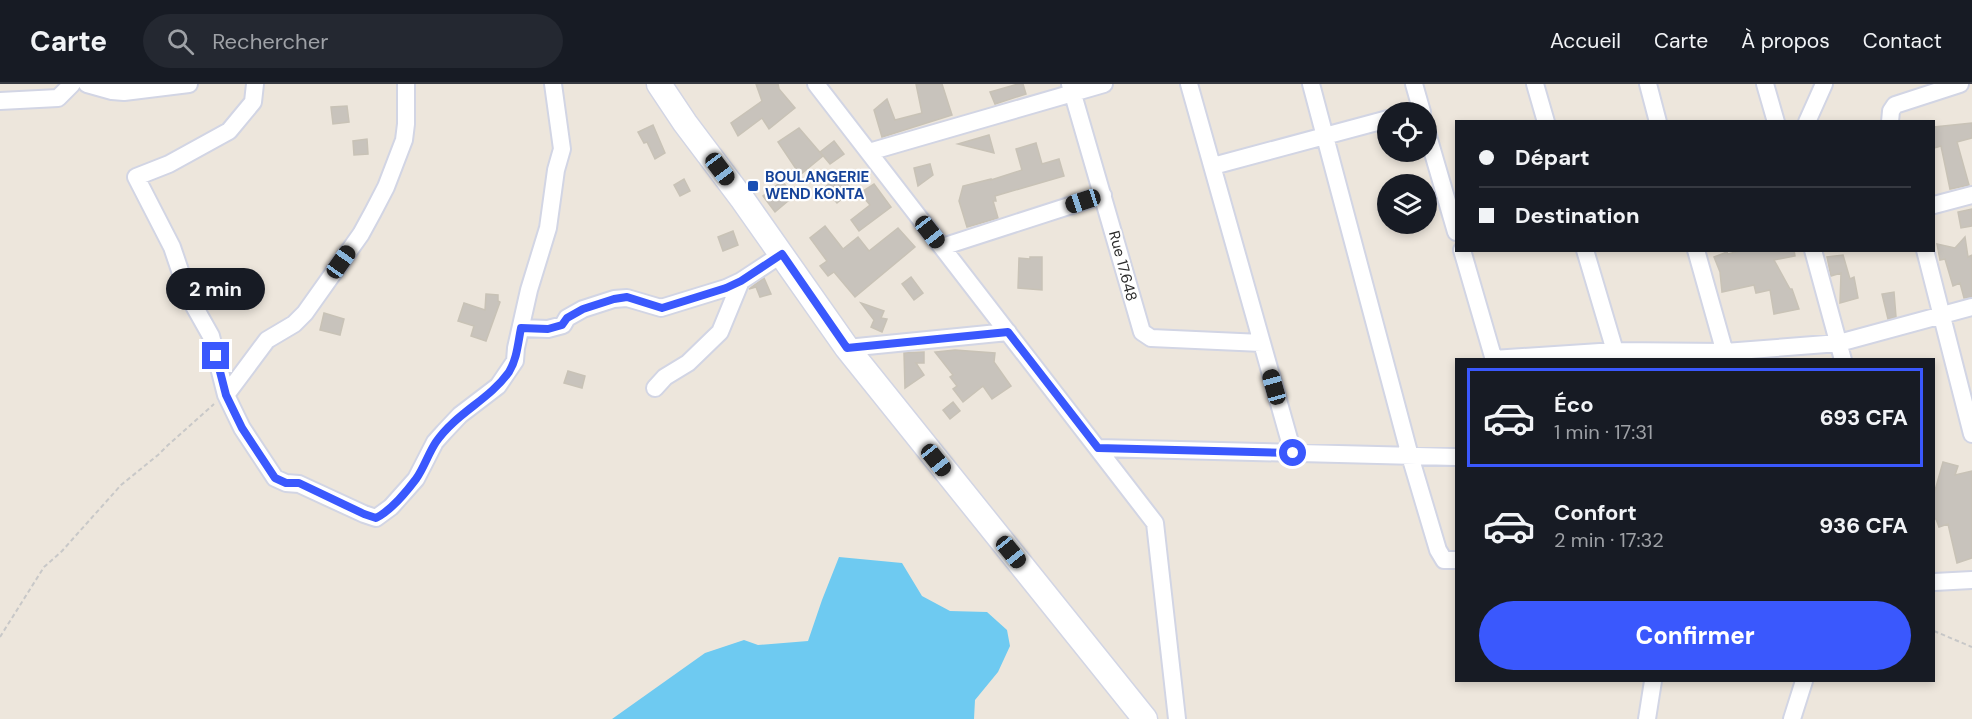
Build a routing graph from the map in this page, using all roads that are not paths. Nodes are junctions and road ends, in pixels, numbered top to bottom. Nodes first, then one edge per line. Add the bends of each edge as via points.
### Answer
1 (72, 84) edge
2 (87, 84) edge
3 (189, 84) edge
4 (255, 84) edge
5 (406, 84) edge
6 (553, 84) edge
7 (659, 84) edge
8 (816, 84) edge
9 (1104, 84) edge
10 (1189, 84) edge
11 (1311, 84) edge
12 (1414, 84) edge
13 (1535, 84) edge
14 (1648, 84) edge
15 (1766, 84) edge
16 (1824, 84) edge
17 (1960, 84) edge
18 (1071, 89) edge
19 (0, 101) edge
20 (1417, 102) edge
21 (1545, 120) edge
22 (1658, 120) edge
23 (1775, 120) edge
24 (1808, 120) edge
25 (1890, 120) edge
26 (1377, 122) edge
27 (1324, 136) junction
28 (869, 152) junction
29 (1436, 162) edge
30 (1213, 166) junction
31 (1103, 195) junction
32 (1972, 195) edge
33 (1935, 205) edge
34 (1455, 229) edge
35 (942, 248) junction
36 (1463, 252) edge
37 (1586, 252) edge
38 (1696, 252) edge
39 (1814, 252) edge
40 (1926, 252) edge
41 (782, 254) junction
42 (741, 281) junction
43 (1972, 307) edge
44 (1943, 315) junction
45 (521, 328) junction
46 (1008, 332) junction
47 (1262, 343) junction
48 (1839, 343) junction
49 (847, 348) junction
50 (1615, 351) junction
51 (1726, 356) edge
52 (1494, 358) edge
53 (1509, 358) edge
54 (1843, 358) edge
55 (655, 388) dead end
56 (226, 395) junction
57 (1972, 434) edge
58 (1098, 448) junction
59 (1293, 453) junction
60 (1410, 456) junction
61 (1455, 457) edge
62 (1455, 560) edge
63 (1972, 580) edge
64 (1935, 582) edge
65 (1653, 682) edge
66 (1804, 682) edge
67 (1145, 719) edge
68 (1177, 719) edge
69 (1647, 719) edge
70 (1792, 719) edge

1 - 19 street via 58,98
2 - 3 street via 124,92
4 - 56 street via 253,102 229,131 136,177 172,247 189,297 211,336
5 - 56 street via 404,140 369,220 305,313 267,340
6 - 45 street via 561,149 548,228 528,290
7 - 41 street
8 - 28 street
9 - 18 street
10 - 30 street
11 - 27 street
12 - 20 street
13 - 21 street
14 - 22 street
15 - 23 street
16 - 24 street
17 - 25 street via 1895,105
18 - 28 street
18 - 31 street, Rue 17.648
26 - 27 street
27 - 30 street
27 - 60 street
28 - 35 street
29 - 34 street
30 - 47 street
31 - 35 street
31 - 47 street, Rue 17.648 via 1139,327 1146,336
32 - 33 street
35 - 46 street
36 - 52 street
37 - 50 street
38 - 51 street
39 - 48 street
40 - 44 street
41 - 42 street
41 - 49 street
42 - 45 street via 662,308 627,297 583,309 562,325
42 - 55 street via 720,332
43 - 44 street
44 - 48 street
44 - 57 street
45 - 56 street via 515,361 498,386 460,415 435,442 416,479 376,518 299,483 275,478
46 - 49 street
46 - 58 street
47 - 59 street
48 - 51 street
48 - 54 street
49 - 67 street
50 - 51 street
50 - 53 street
58 - 59 street
58 - 68 street via 1156,525
59 - 60 street
60 - 61 street
60 - 62 street via 1440,556
63 - 64 street
65 - 69 street
66 - 70 street

